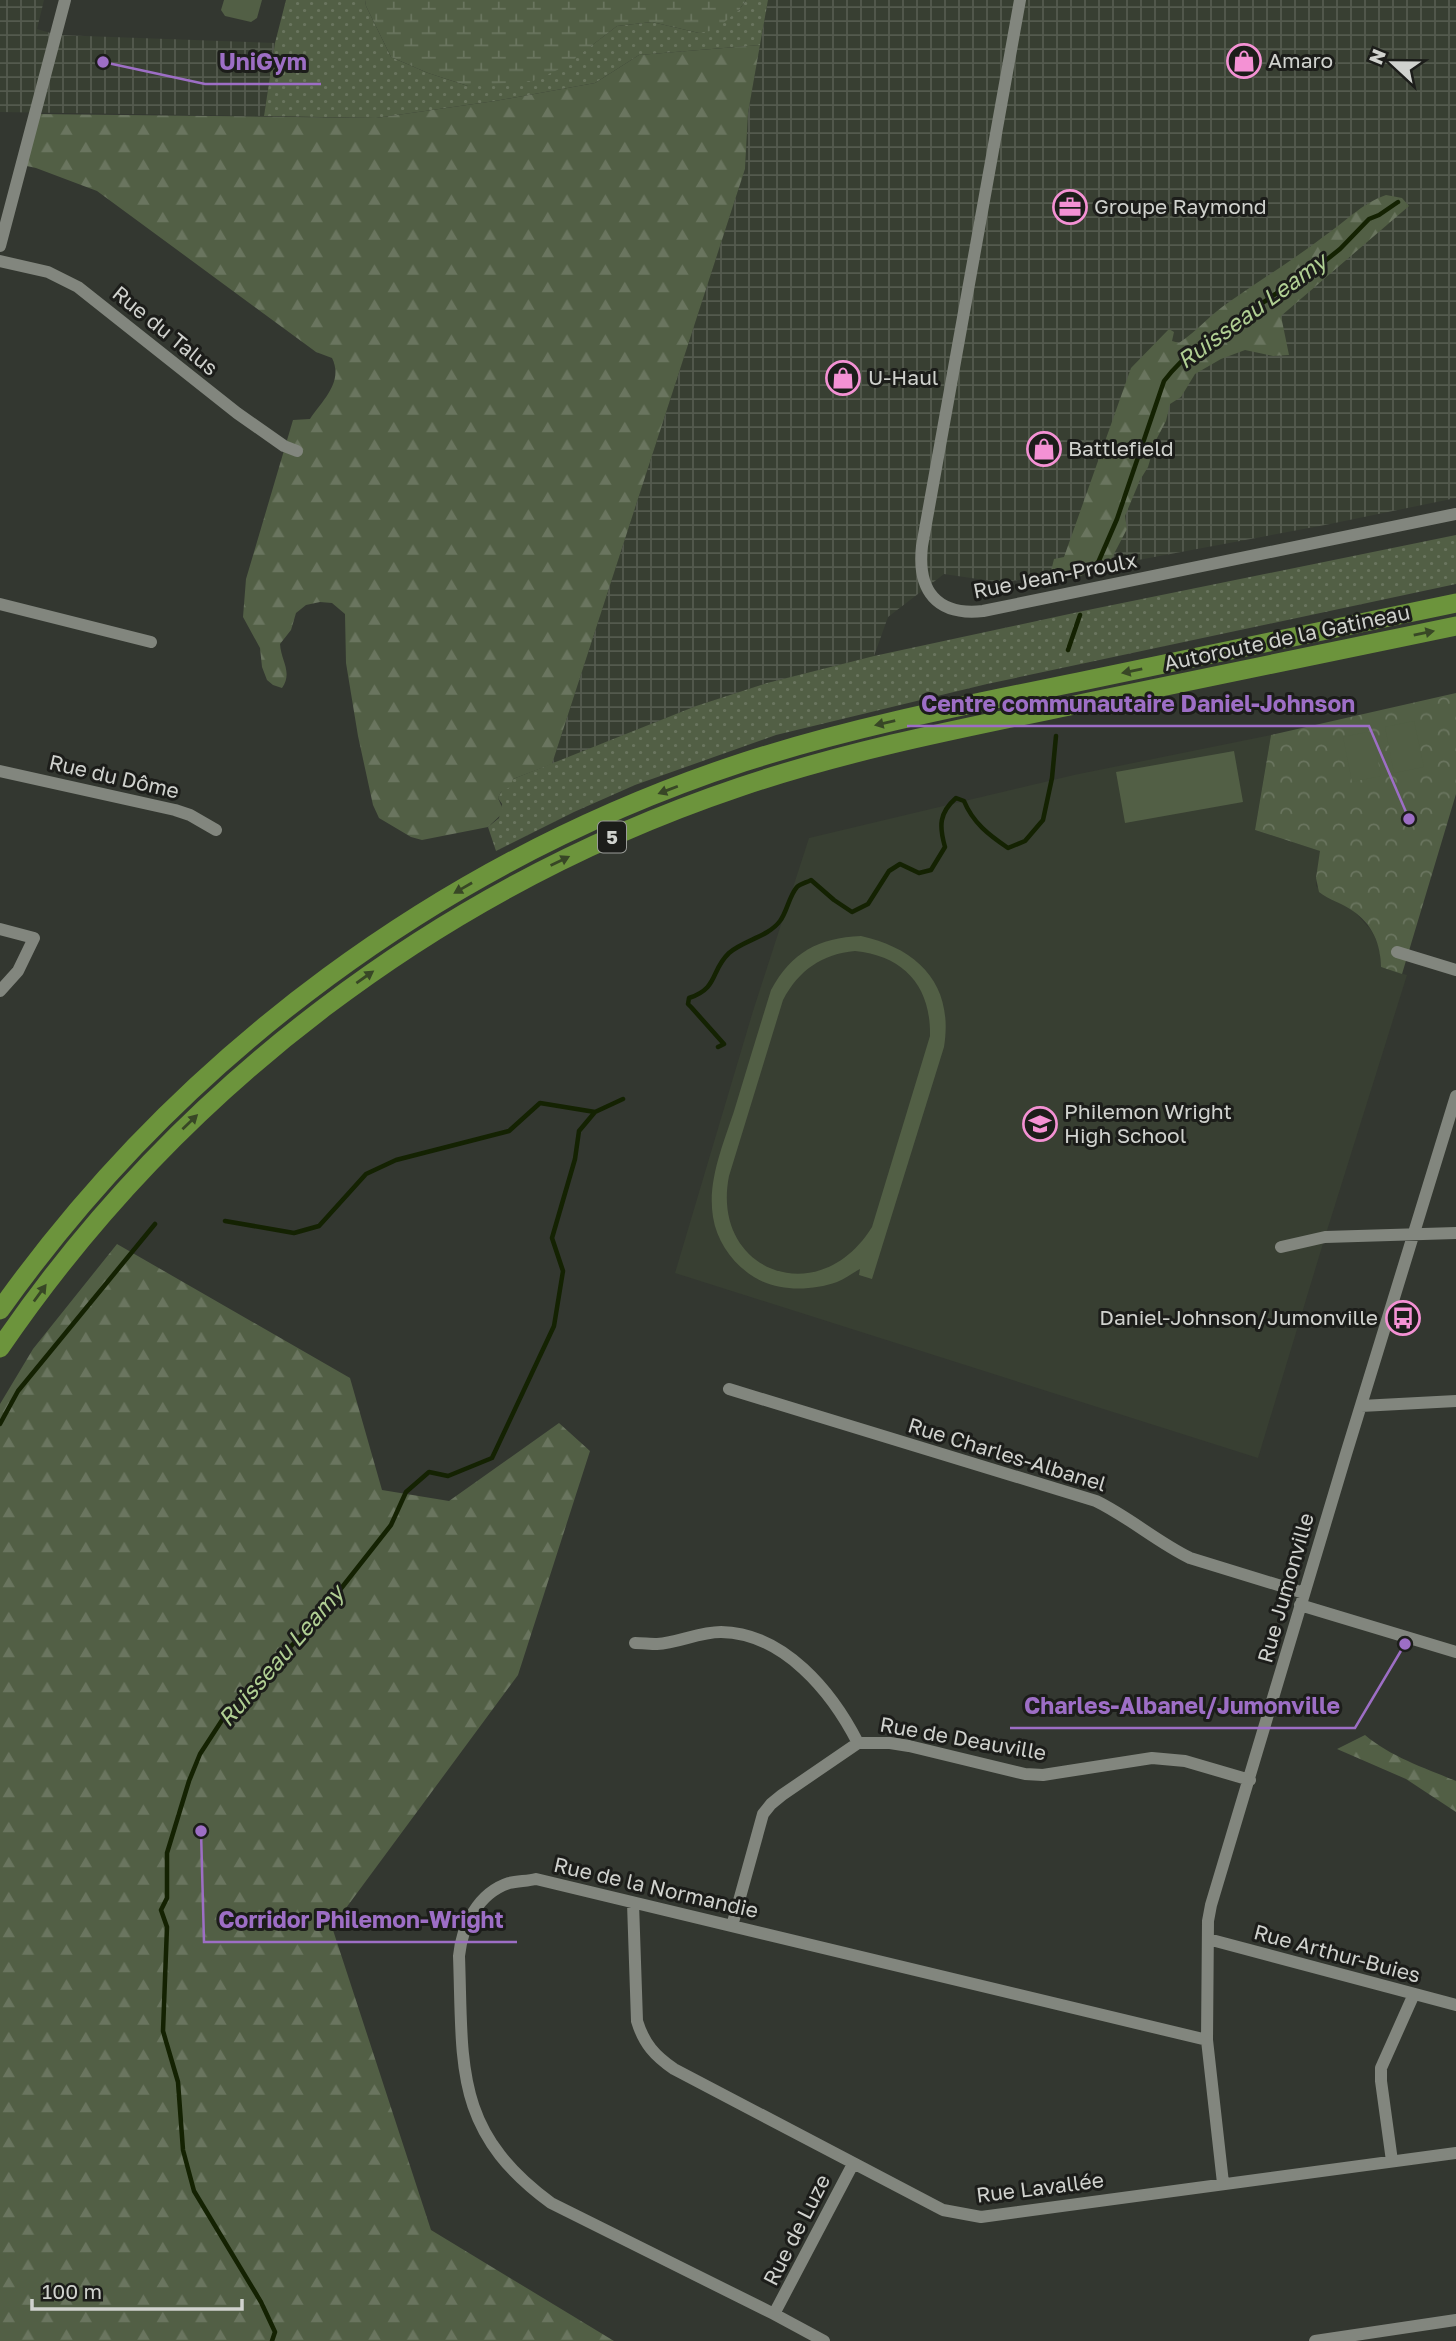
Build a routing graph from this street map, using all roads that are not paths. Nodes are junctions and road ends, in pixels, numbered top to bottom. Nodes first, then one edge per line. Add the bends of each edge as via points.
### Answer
1 (65, 0) edge
2 (1020, 0) edge
3 (0, 246) edge
4 (0, 261) edge
5 (297, 451) dead end
6 (1456, 514) edge
7 (1456, 603) edge
8 (0, 604) edge
9 (1456, 626) edge
10 (151, 642) dead end
11 (0, 771) edge
12 (216, 830) dead end
13 (0, 929) edge
14 (1397, 952) dead end
15 (1456, 970) edge
16 (0, 991) edge
17 (1456, 1096) edge
18 (1456, 1233) edge
19 (1414, 1234) junction
20 (1282, 1247) dead end
21 (0, 1310) edge
22 (0, 1348) edge
23 (729, 1389) dead end
24 (1456, 1401) edge
25 (1360, 1406) junction
26 (1302, 1599) junction
27 (635, 1643) dead end
28 (1456, 1652) edge
29 (858, 1743) junction
30 (1250, 1780) junction
31 (633, 1903) junction
32 (732, 1926) junction
33 (1208, 1940) junction
34 (1414, 1994) junction
35 (1456, 2005) edge
36 (1207, 2040) junction
37 (1456, 2153) edge
38 (1392, 2161) junction
39 (853, 2164) junction
40 (1223, 2183) junction
41 (775, 2314) junction
42 (1456, 2320) edge
43 (824, 2341) edge
44 (1315, 2341) edge

1 - 3 street
2 - 6 street, Rue Jean-Proulx via 922,546 921,571 930,594 949,609 983,611
4 - 5 street, Rue du Talus via 48,272 78,287 237,413
7 -> 21 highway, Autoroute de la Gatineau / 5 via 839,734 701,778 551,841 458,891 371,946 234,1052 111,1172
8 - 10 street
22 -> 9 highway, Autoroute de la Gatineau / 5 via 108,1208 173,1138 237,1079 303,1023 387,962 544,869 684,807 830,759
11 - 12 street, Rue du Dôme via 175,810
13 - 16 street via 34,938 18,971
14 - 15 street
17 - 19 street, Rue Jumonville
18 - 19 street
19 - 20 street via 1325,1237
19 - 25 street, Rue Jumonville
23 - 26 street, Rue Charles-Albanel via 1096,1501 1175,1551
24 - 25 street
25 - 26 street, Rue Jumonville
26 - 28 street, Rue Charles-Albanel
26 - 30 street, Rue Jumonville
27 - 29 street via 658,1644 719,1632 771,1645 826,1692
29 - 30 street, Rue de Deauville via 909,1746 1025,1774 1152,1758 1185,1761
29 - 32 street, Rue de Deauville via 782,1795 763,1814
30 - 33 street, Rue Jumonville via 1211,1905
31 - 32 street, Rue de la Normandie
31 - 39 street, Rue Lavallée via 637,2021 649,2048 674,2069
31 - 41 street, Rue de la Normandie via 537,1880 494,1890 473,1911 460,1940 459,1956 463,2061 476,2116 507,2165 551,2203
32 - 36 street, Rue de la Normandie
33 - 34 street, Rue Arthur-Buies
33 - 36 street, Rue Jumonville
34 - 35 street, Rue Arthur-Buies
34 - 38 street via 1381,2068
36 - 40 street, Rue Jumonville
37 - 38 street, Rue Lavallée
38 - 40 street, Rue Lavallée
39 - 40 street, Rue Lavallée via 943,2210 981,2217
39 - 41 street, Rue de Luze
41 - 43 street, Rue de la Normandie
42 - 44 street

